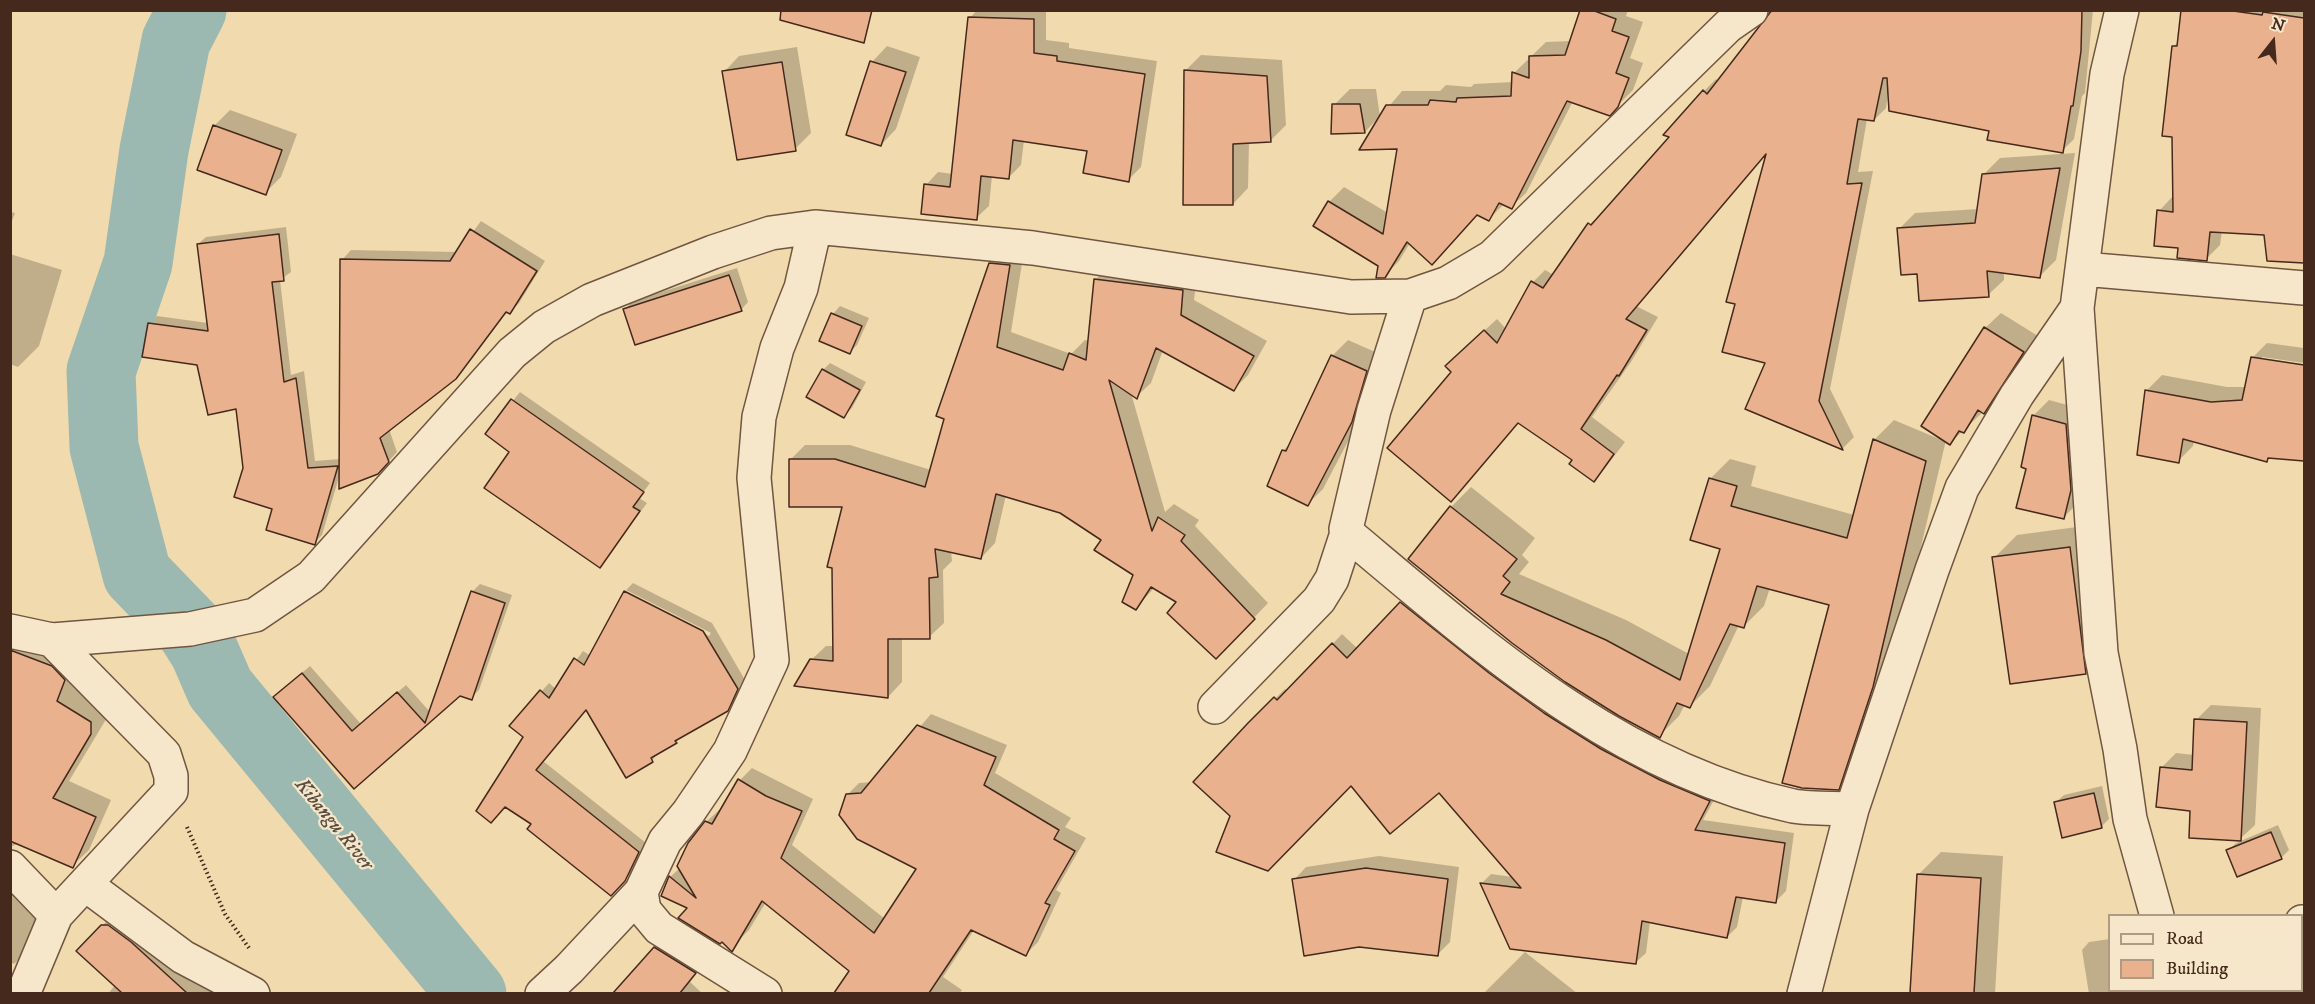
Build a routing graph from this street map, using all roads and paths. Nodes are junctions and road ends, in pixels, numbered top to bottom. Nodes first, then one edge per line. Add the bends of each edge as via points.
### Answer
1 (1751, 10) edge
2 (2122, 10) edge
3 (815, 227) junction
4 (2083, 269) junction
5 (2304, 288) edge
6 (1410, 296) junction
7 (2077, 308) junction
8 (1347, 533) junction
9 (10, 631) edge
10 (52, 640) junction
11 (1215, 707) dead end
12 (171, 791) junction
13 (1852, 809) junction
14 (10, 867) edge
15 (85, 884) junction
16 (641, 892) junction
17 (2157, 914) edge
18 (56, 915) junction
19 (251, 952) dead end
20 (23, 993) edge
21 (254, 993) edge
22 (542, 993) edge
23 (765, 993) edge
24 (1804, 993) edge

1 - 6 street via 1728,26 1492,257 1448,283
2 - 4 street via 2107,74
3 - 6 street via 1033,248 1351,297
3 - 10 street via 771,233 713,252 592,300 544,327 512,353 311,577 255,615 190,630
3 - 16 street via 801,288 777,348 759,417 754,478 772,660 730,751 665,841
4 - 5 street
4 - 7 street
6 - 8 street via 1374,410
7 - 13 street via 2017,395 1962,488
7 - 17 street via 2101,653 2130,819
8 - 11 street via 1332,579 1319,600
8 - 13 street via 1502,659 1604,729 1658,760 1733,789 1794,806
9 - 10 street
10 - 12 street via 164,754
12 - 15 street
12 - 19 path via 225,914
13 - 24 street
14 - 18 street
15 - 18 street
15 - 21 street via 183,957
16 - 22 street
16 - 23 street via 644,910 659,928
18 - 20 street

